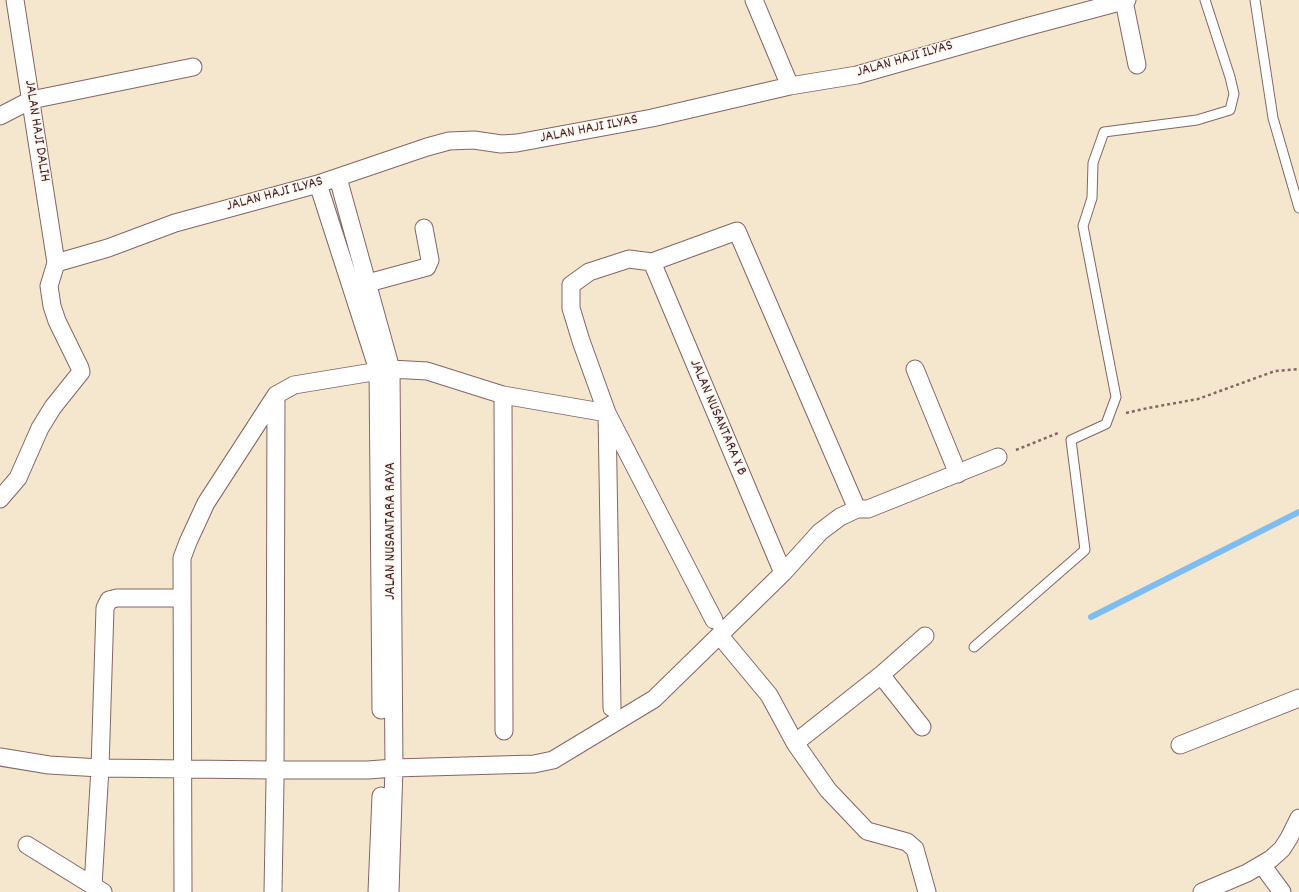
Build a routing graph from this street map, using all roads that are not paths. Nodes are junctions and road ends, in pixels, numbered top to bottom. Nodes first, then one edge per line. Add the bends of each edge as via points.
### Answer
1 (15, 0) edge
2 (754, 0) edge
3 (1126, 0) edge
4 (1205, 0) edge
5 (1255, 0) edge
6 (1091, 4) edge
7 (1137, 65) dead end
8 (193, 67) dead end
9 (790, 86) junction
10 (31, 100) junction
11 (0, 116) edge
12 (338, 178) junction
13 (318, 184) junction
14 (1299, 208) edge
15 (424, 228) dead end
16 (652, 262) junction
17 (56, 263) junction
18 (368, 283) junction
19 (915, 369) dead end
20 (385, 370) junction
21 (276, 395) junction
22 (503, 395) junction
23 (607, 413) junction
24 (998, 457) road end
25 (958, 474) junction
26 (0, 499) edge
27 (857, 509) junction
28 (783, 573) junction
29 (182, 598) junction
30 (714, 620) dead end
31 (720, 636) junction
32 (925, 636) dead end
33 (974, 647) dead end
34 (881, 675) junction
35 (1299, 698) edge
36 (612, 708) dead end
37 (922, 727) dead end
38 (504, 731) dead end
39 (795, 743) junction
40 (1180, 745) dead end
41 (0, 757) edge
42 (100, 768) junction
43 (388, 768) junction
44 (183, 769) junction
45 (274, 770) junction
46 (1299, 818) edge
47 (27, 845) dead end
48 (1262, 865) junction
49 (98, 889) edge
50 (183, 892) edge
51 (273, 892) edge
52 (377, 892) edge
53 (390, 892) edge
54 (927, 892) edge
55 (1202, 892) edge
56 (1282, 892) edge

1 - 10 street, JALAN HAJI DALIH
2 - 9 street
3 - 6 street, JALAN HAJI ILYAS
3 - 7 street
4 - 33 lane via 1234,94 1230,110 1197,120 1104,132 1093,163 1092,198 1083,226 1116,397 1106,424 1071,440 1085,550
5 - 14 lane via 1273,118
6 - 9 street, JALAN HAJI ILYAS via 857,75
8 - 10 street
9 - 12 street, JALAN HAJI ILYAS via 652,118 517,144 474,140 449,141
10 - 11 street
10 - 17 street, JALAN HAJI DALIH
12 - 13 street, JALAN HAJI ILYAS
12 - 18 street, JALAN NUSANTARA RAYA
13 - 17 street, JALAN HAJI ILYAS via 175,223 108,248
13 - 20 street, JALAN NUSANTARA RAYA
15 - 18 street via 430,260 427,267
16 - 23 street via 629,258 589,272 572,285 572,308 581,341
16 - 27 street via 737,231
16 - 28 street, JALAN NUSANTARA X B
17 - 26 street via 49,286 52,306 56,321 81,372 43,422 18,478
18 - 20 street, JALAN NUSANTARA RAYA
19 - 25 street
20 - 21 street via 294,385
20 - 22 street via 427,371
20 - 43 street, JALAN NUSANTARA RAYA
21 - 29 street via 206,503 182,558
21 - 45 street
22 - 23 street
22 - 38 street
23 - 30 street
23 - 36 street
24 - 25 street
25 - 27 street via 868,509
27 - 28 street via 840,517 820,532
28 - 31 street
29 - 42 street via 117,598 109,600 105,608
29 - 44 street
31 - 39 street via 769,695
31 - 43 street via 654,699 553,760 534,764
32 - 34 street
34 - 37 street
34 - 39 street
35 - 40 street
39 - 54 street via 828,790 866,831 908,842 915,849
41 - 42 street via 50,765
42 - 44 street
42 - 49 street
43 - 45 street
43 - 52 street, JALAN NUSANTARA RAYA
43 - 53 street, JALAN NUSANTARA RAYA
44 - 45 street
44 - 50 street
45 - 51 street
46 - 48 street via 1282,849
47 - 49 street
48 - 55 street
48 - 56 street

